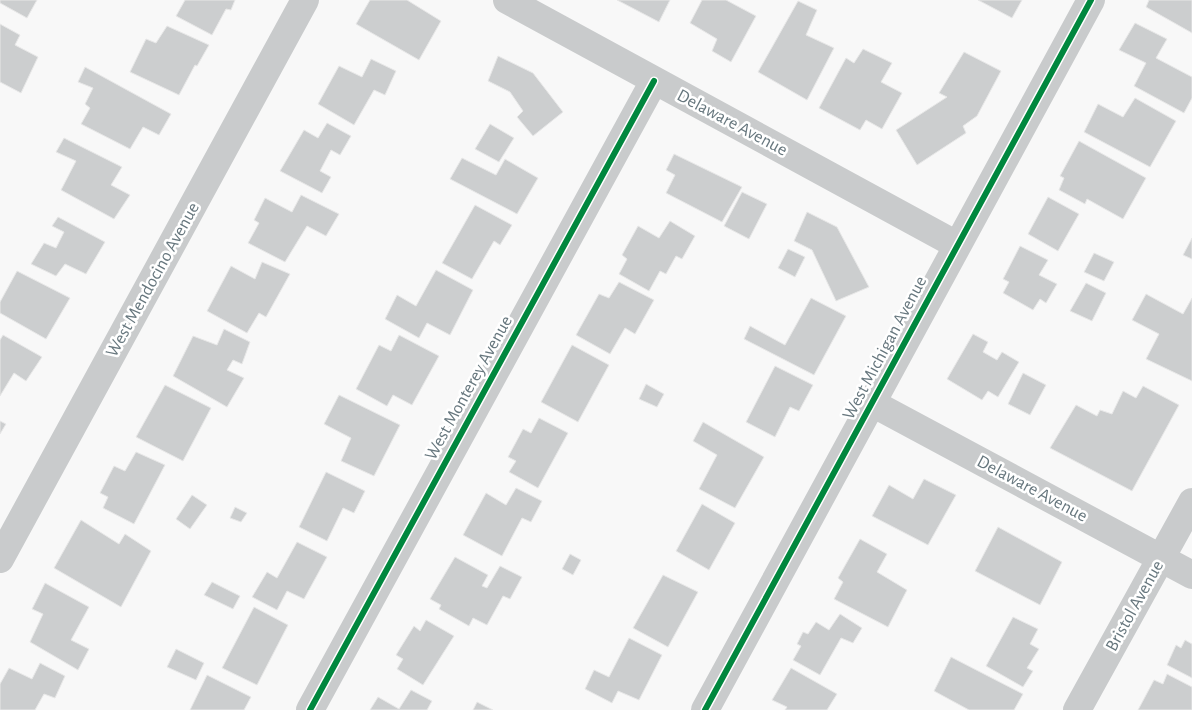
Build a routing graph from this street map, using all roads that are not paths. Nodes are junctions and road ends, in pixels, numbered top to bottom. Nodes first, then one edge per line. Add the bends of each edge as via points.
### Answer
1 (305, 0) edge
2 (507, 0) edge
3 (1091, 0) edge
4 (654, 81) junction
5 (957, 245) junction
6 (872, 403) junction
7 (1192, 502) edge
8 (1161, 558) junction
9 (0, 559) edge
10 (1192, 575) edge
11 (310, 710) edge
12 (705, 710) edge
13 (1077, 710) edge

1 - 9 street, West Mendocino Avenue
2 - 4 street, Delaware Avenue
3 - 5 street, West Michigan Avenue
4 - 5 street, Delaware Avenue
4 - 11 street, West Monterey Avenue
5 - 6 street, West Michigan Avenue
6 - 8 street, Delaware Avenue
6 - 12 street, West Michigan Avenue
7 - 8 street, Bristol Avenue
8 - 10 street, Delaware Avenue
8 - 13 street, Bristol Avenue

